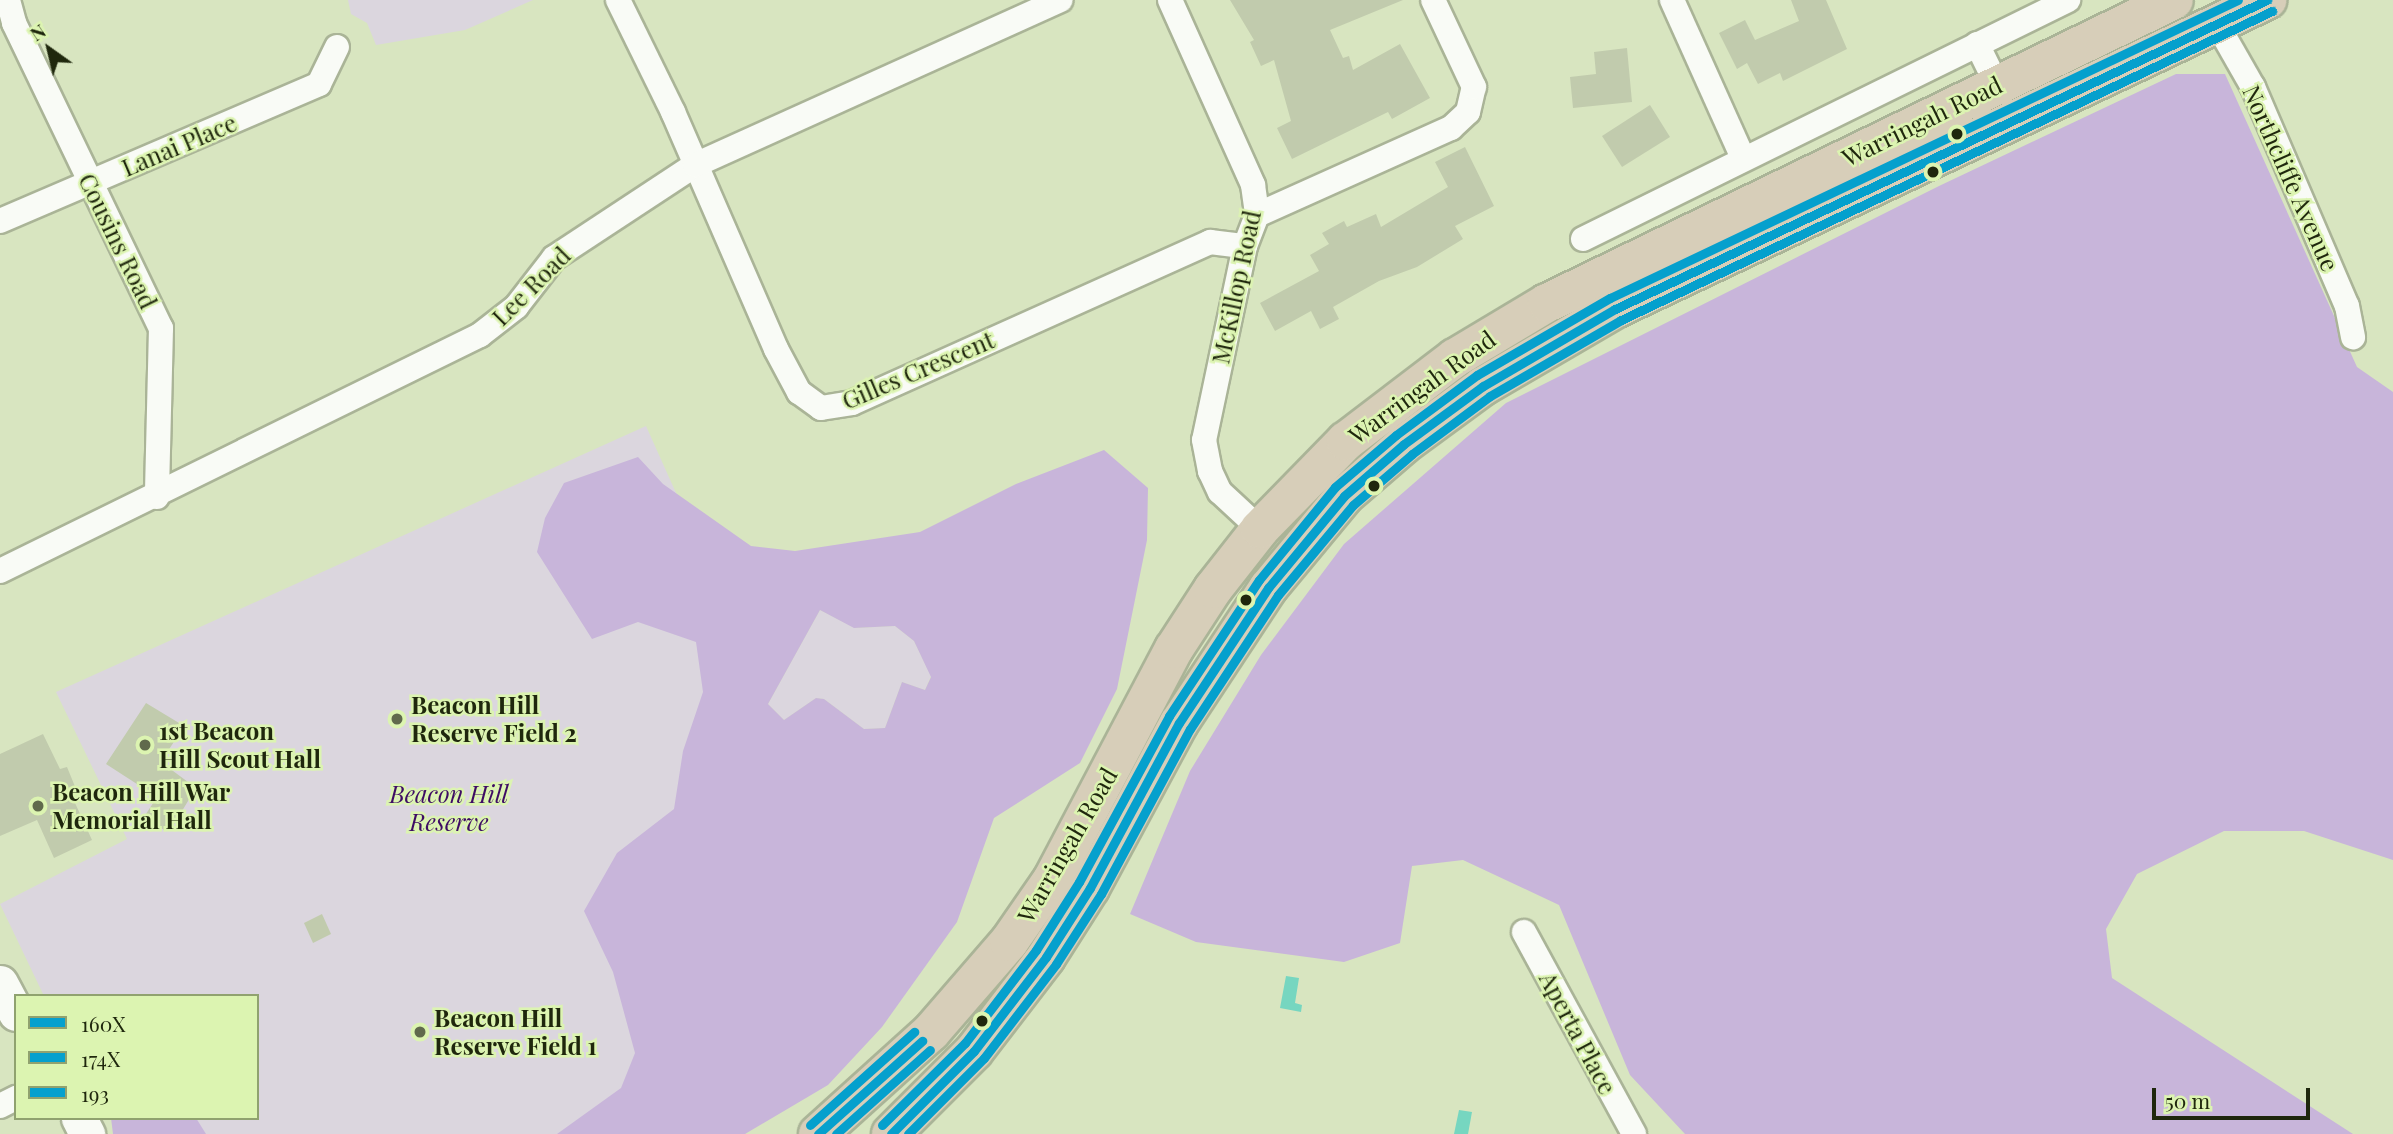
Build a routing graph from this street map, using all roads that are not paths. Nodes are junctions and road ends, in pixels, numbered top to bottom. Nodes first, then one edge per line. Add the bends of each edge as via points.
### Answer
1 (8, 0) edge
2 (618, 0) edge
3 (1061, 0) edge
4 (1170, 0) edge
5 (1433, 0) edge
6 (1672, 0) edge
7 (2068, 0) edge
8 (2174, 0) edge
9 (2267, 0) edge
10 (2217, 24) junction
11 (1977, 44) junction
12 (337, 47) dead end
13 (1997, 85) junction
14 (1743, 158) junction
15 (695, 165) junction
16 (88, 181) junction
17 (1257, 215) junction
18 (0, 221) edge
19 (1583, 239) dead end
20 (1245, 246) junction
21 (2354, 337) dead end
22 (157, 496) junction
23 (1260, 529) junction
24 (1293, 553) junction
25 (0, 571) edge
26 (1524, 932) dead end
27 (0, 984) edge
28 (14, 1009) edge
29 (898, 1130) edge
30 (818, 1134) edge
31 (1634, 1134) edge

1 - 16 street, Cousins Road via 14,23
2 - 15 street, Gilles Crescent
3 - 15 street, Lee Road
4 - 17 street, McKillop Road via 1253,185
5 - 17 street via 1474,87 1468,112 1451,128
6 - 14 street
7 - 11 street, Warringah Road
8 - 13 highway, Warringah Road
9 - 10 highway, Warringah Road
10 - 21 street, Northcliffe Avenue via 2253,87 2347,306
10 - 24 highway, Warringah Road via 1615,309 1483,386 1404,444 1345,496
11 - 13 street
11 - 14 street, Warringah Road
12 - 16 street, Lanai Place via 319,84 118,173
13 - 23 highway, Warringah Road via 1639,257 1501,330 1410,389 1346,441
14 - 19 street, Warringah Road
15 - 20 street, Gilles Crescent via 776,349 799,392 821,408 852,403 1210,242
15 - 22 street, Lee Road via 554,258 516,307 480,335
16 - 18 street, Lanai Place
16 - 22 street, Cousins Road via 161,328
17 - 20 street, McKillop Road
20 - 23 street, McKillop Road via 1205,440 1210,471 1220,492
22 - 25 street, Lee Road
23 - 24 highway, McKillop Road
23 - 30 highway, Warringah Road via 1174,649 1090,813 1009,943 931,1032
24 - 29 highway, Warringah Road via 1179,723 1090,888 1046,957 974,1051
26 - 31 street, Aperta Place
27 - 28 main road

